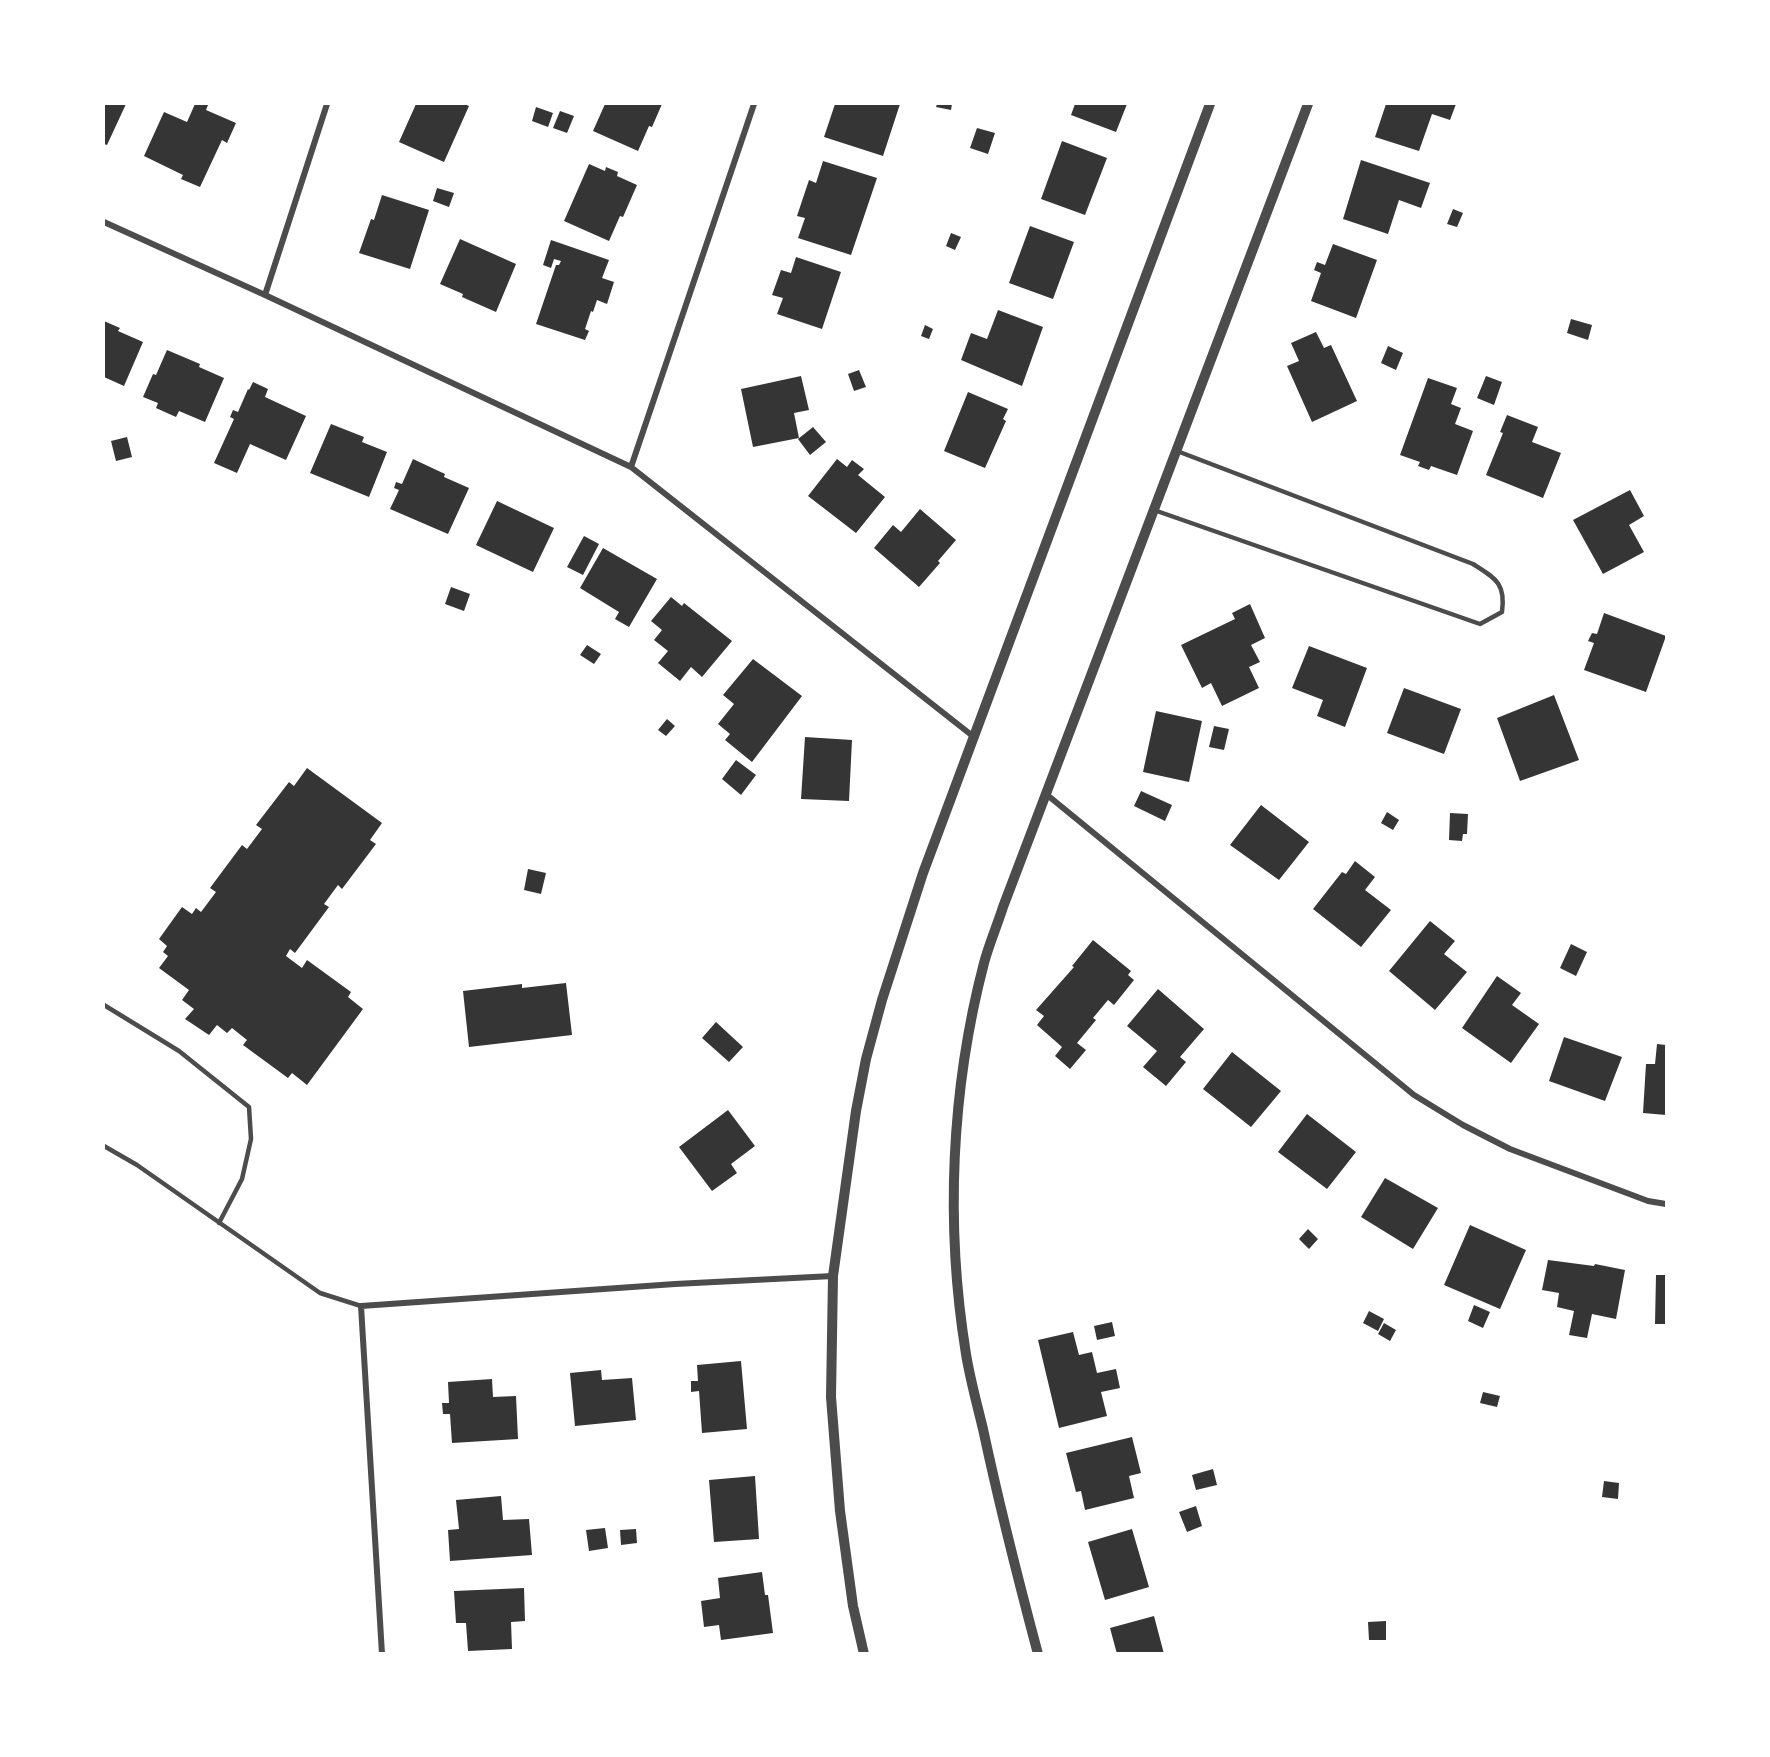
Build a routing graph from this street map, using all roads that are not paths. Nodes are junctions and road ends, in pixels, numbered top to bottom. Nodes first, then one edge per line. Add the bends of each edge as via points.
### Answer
1 (327, 104) edge
2 (754, 104) edge
3 (1210, 104) edge
4 (1308, 104) edge
5 (104, 222) edge
6 (265, 295) junction
7 (1177, 451) junction
8 (632, 467) junction
9 (1154, 510) junction
10 (974, 737) junction
11 (1046, 794) junction
12 (104, 1005) edge
13 (104, 1146) edge
14 (1666, 1204) edge
15 (219, 1223) junction
16 (832, 1276) junction
17 (361, 1306) junction
18 (382, 1653) edge
19 (864, 1653) edge
20 (1038, 1653) edge

1 - 6 street
2 - 8 street
3 - 10 street
4 - 7 street
5 - 6 street
6 - 8 street
7 - 9 street
7 - 9 lane via 1473,564 1496,579 1504,595 1502,612 1480,624
8 - 10 street
9 - 11 street
10 - 16 street via 923,873 869,1049
11 - 14 street via 1414,1095 1510,1149 1648,1201
11 - 20 street via 984,962 966,1052 956,1131 954,1213 966,1354
12 - 15 lane via 179,1051 249,1107 251,1139 242,1179
13 - 15 lane
15 - 17 lane via 320,1293
16 - 17 street
16 - 19 street via 831,1397 840,1511 853,1606
17 - 18 street

